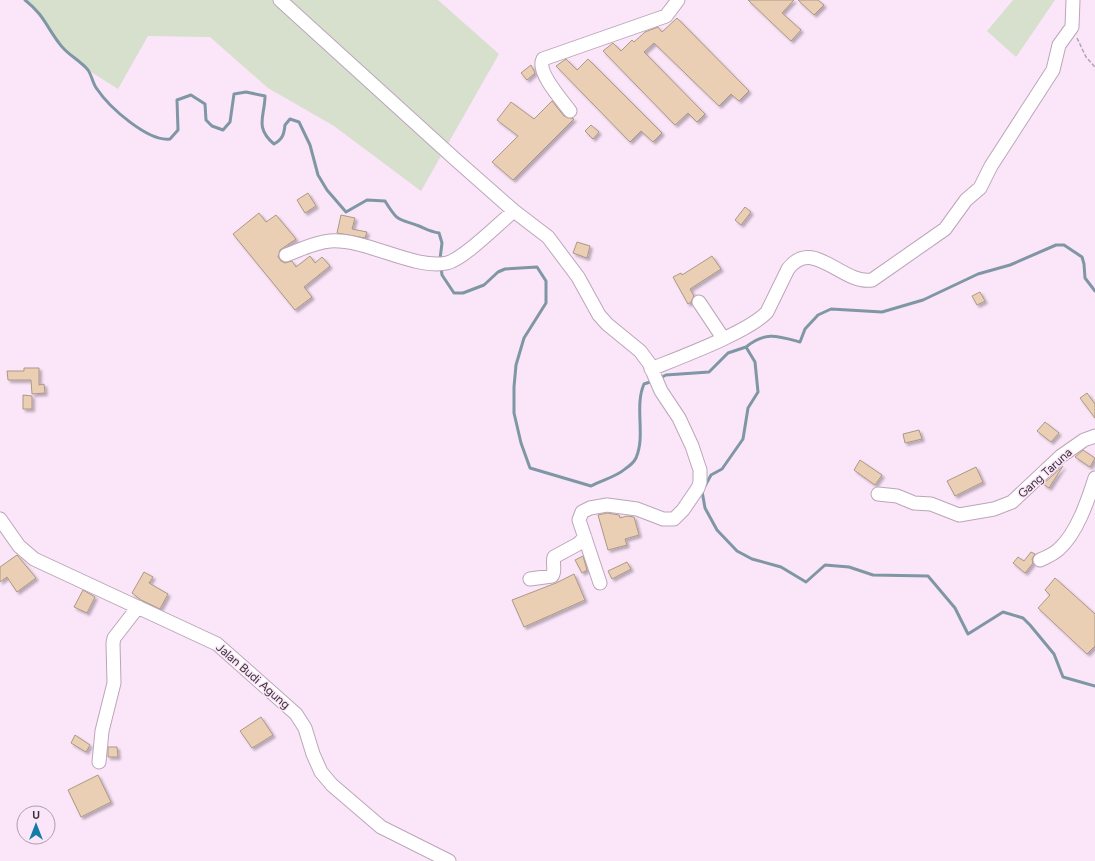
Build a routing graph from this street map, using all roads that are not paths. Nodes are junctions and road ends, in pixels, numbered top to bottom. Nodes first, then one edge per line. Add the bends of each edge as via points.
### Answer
1 (280, 0) edge
2 (678, 0) edge
3 (1073, 0) edge
4 (570, 110) dead end
5 (514, 211) junction
6 (286, 255) dead end
7 (699, 302) dead end
8 (723, 338) junction
9 (652, 372) junction
10 (1095, 436) edge
11 (1095, 478) edge
12 (878, 494) dead end
13 (0, 519) edge
14 (585, 537) junction
15 (1040, 560) dead end
16 (530, 579) dead end
17 (600, 582) dead end
18 (138, 607) junction
19 (99, 762) dead end
20 (449, 861) edge

1 - 5 street
2 - 4 street via 666,16 543,59 541,66 546,77
3 - 8 street via 1074,20 1059,46 1053,70 991,166 980,188 966,200 945,229 872,280 861,280 815,258 801,257 788,269 765,314
5 - 6 street via 469,249 442,264 345,242 330,241
5 - 9 street via 544,233 558,248 599,315 640,351
7 - 8 street
8 - 9 street
9 - 14 street via 679,418 697,460 700,482 698,488 679,515 668,520 627,506 607,505 590,508 579,520
10 - 12 street, Gang Taruna via 1084,440 1061,456 1012,502 994,509 959,515 930,504 914,503 897,496
11 - 15 street via 1086,505 1065,543 1054,553
13 - 18 street, Jalan Budi Agung via 19,546 34,559
14 - 16 street via 578,544 554,557 552,576
14 - 17 street
18 - 19 street via 114,638 114,683 102,731
18 - 20 street, Jalan Budi Agung via 210,640 227,652 298,717 305,728 321,772 332,785 381,827

